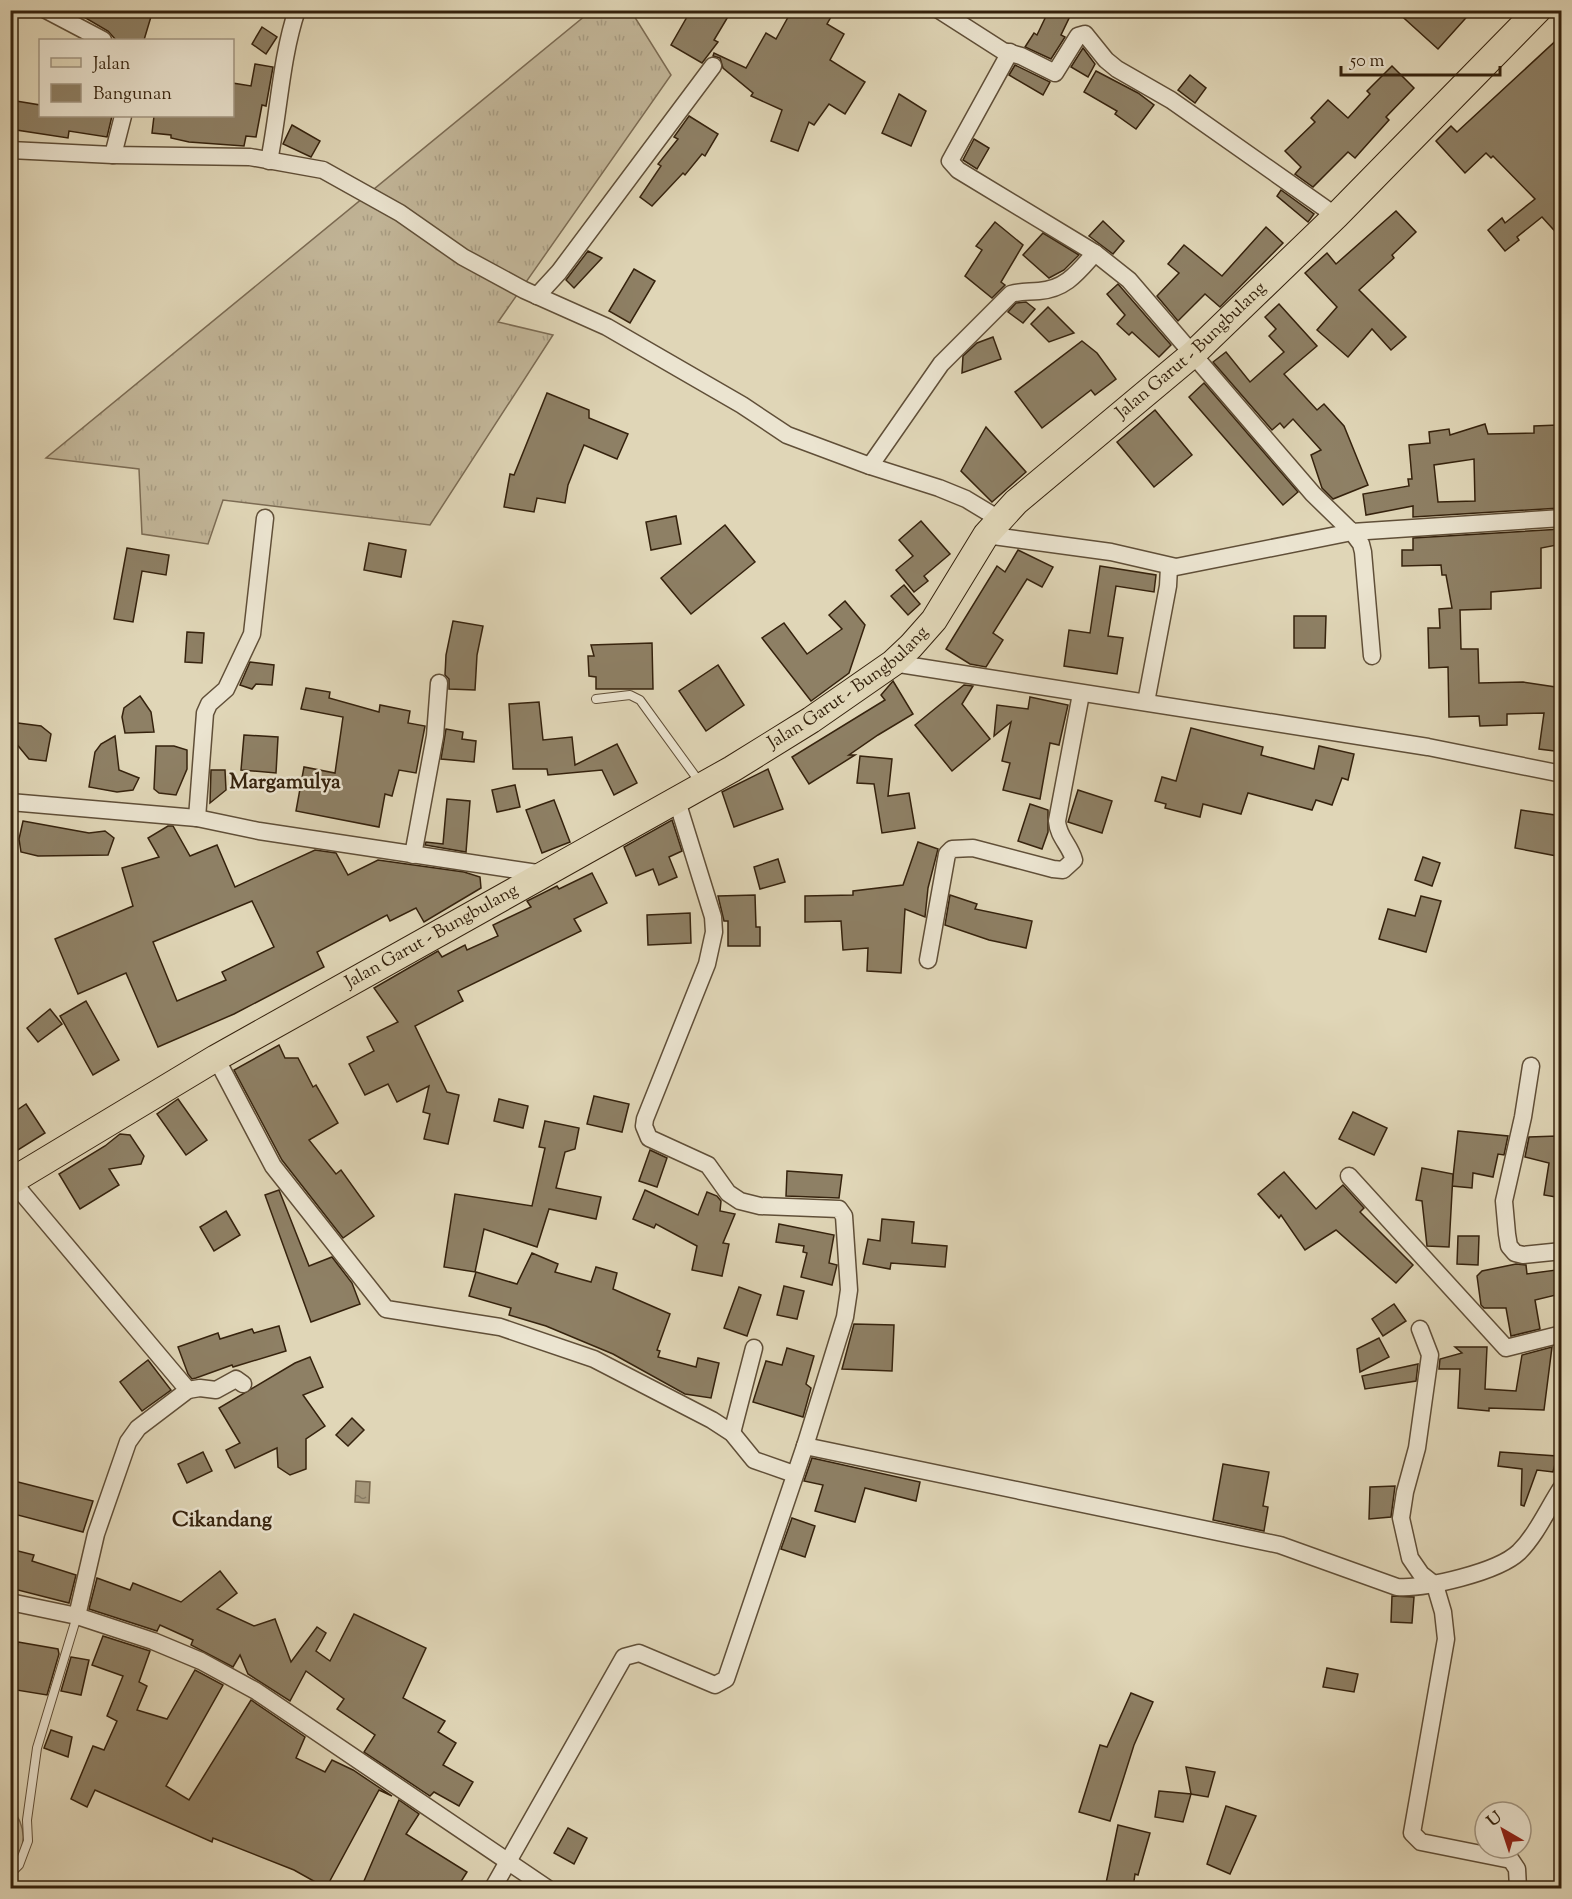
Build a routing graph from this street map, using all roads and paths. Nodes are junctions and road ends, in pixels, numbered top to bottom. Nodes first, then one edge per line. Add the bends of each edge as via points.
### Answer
1 (46, 10) edge
2 (297, 10) edge
3 (939, 10) edge
4 (1538, 10) edge
5 (101, 39) edge
6 (1010, 52) junction
7 (713, 66) dead end
8 (123, 117) edge
9 (10, 150) edge
10 (113, 155) junction
11 (269, 161) junction
12 (1336, 216) junction
13 (1095, 252) junction
14 (537, 296) junction
15 (1193, 354) junction
16 (870, 466) junction
17 (265, 518) dead end
18 (1562, 518) edge
19 (993, 527) junction
20 (1352, 531) junction
21 (1168, 567) junction
22 (1372, 656) dead end
23 (893, 663) junction
24 (439, 683) dead end
25 (1080, 694) junction
26 (596, 699) dead end
27 (1146, 702) junction
28 (1562, 774) edge
29 (702, 786) junction
30 (677, 801) junction
31 (10, 802) edge
32 (197, 818) junction
33 (413, 855) junction
34 (546, 874) junction
35 (928, 960) dead end
36 (216, 1058) junction
37 (1531, 1066) dead end
38 (1349, 1176) dead end
39 (11, 1182) edge
40 (1562, 1251) edge
41 (1420, 1329) dead end
42 (1562, 1334) edge
43 (754, 1348) dead end
44 (243, 1384) dead end
45 (188, 1390) junction
46 (732, 1433) junction
47 (805, 1446) junction
48 (794, 1474) junction
49 (1562, 1486) edge
50 (1435, 1585) junction
51 (10, 1602) edge
52 (77, 1616) junction
53 (507, 1863) junction
54 (10, 1874) edge
55 (493, 1888) edge
56 (547, 1888) edge
57 (1518, 1888) edge

1 - 5 street
2 - 11 street via 286,42 285,73
3 - 6 street
4 - 12 main road, Jalan Garut - Bungbulang
6 - 12 street via 1055,73 1078,36 1085,34 1117,69 1171,100
6 - 13 street via 950,161 958,170
7 - 14 street
8 - 10 street
9 - 10 street
10 - 11 street via 250,157
11 - 14 street via 323,170 400,213 463,256
12 - 15 main road, Jalan Garut - Bungbulang
13 - 15 street via 1129,280
13 - 16 street via 1059,288 1011,294 941,364
14 - 16 street via 607,327 787,435
15 - 19 main road, Jalan Garut - Bungbulang via 1050,472
15 - 20 street via 1313,494
16 - 19 street via 966,499
17 - 32 street via 252,634 226,689 209,704 206,713
18 - 20 street
19 - 21 street
19 - 23 main road, Jalan Garut - Bungbulang via 934,620
20 - 21 street
20 - 22 street via 1363,552
21 - 27 street via 1168,586
23 - 25 street
23 - 29 main road, Jalan Garut - Bungbulang via 812,720
24 - 33 street via 435,736
25 - 27 street
25 - 35 street via 1057,821 1074,860 1063,870 973,848 952,849 947,854
26 - 29 lane via 630,695 640,700
27 - 28 street via 1428,747
29 - 30 main road, Jalan Garut - Bungbulang
30 - 34 main road, Jalan Garut - Bungbulang
30 - 47 street via 713,917 714,932 707,964 644,1126 656,1143 708,1165 728,1193 740,1200 760,1206 836,1208 843,1212 847,1302
31 - 32 street
32 - 33 street
33 - 34 street
34 - 36 main road, Jalan Garut - Bungbulang
36 - 39 main road, Jalan Garut - Bungbulang
36 - 46 street via 273,1166 386,1309 500,1327 594,1359
37 - 40 street via 1504,1202 1509,1246 1515,1253
38 - 42 street via 1506,1348
39 - 45 street
41 - 50 street via 1430,1355 1417,1448 1401,1518 1410,1558 1421,1575
43 - 46 street
44 - 45 street via 236,1379 216,1390
45 - 52 street via 138,1428 128,1442 96,1534
46 - 48 street via 754,1460
47 - 48 street
47 - 50 street via 1280,1545 1397,1587
48 - 53 street via 726,1679 715,1685 639,1653 624,1657
49 - 50 street via 1517,1554
50 - 57 street via 1446,1639 1412,1833 1421,1842 1511,1860 1517,1869
51 - 52 street
52 - 53 street via 191,1657 256,1691
52 - 54 lane via 37,1748 27,1820 28,1841 22,1860
53 - 55 street
53 - 56 street

